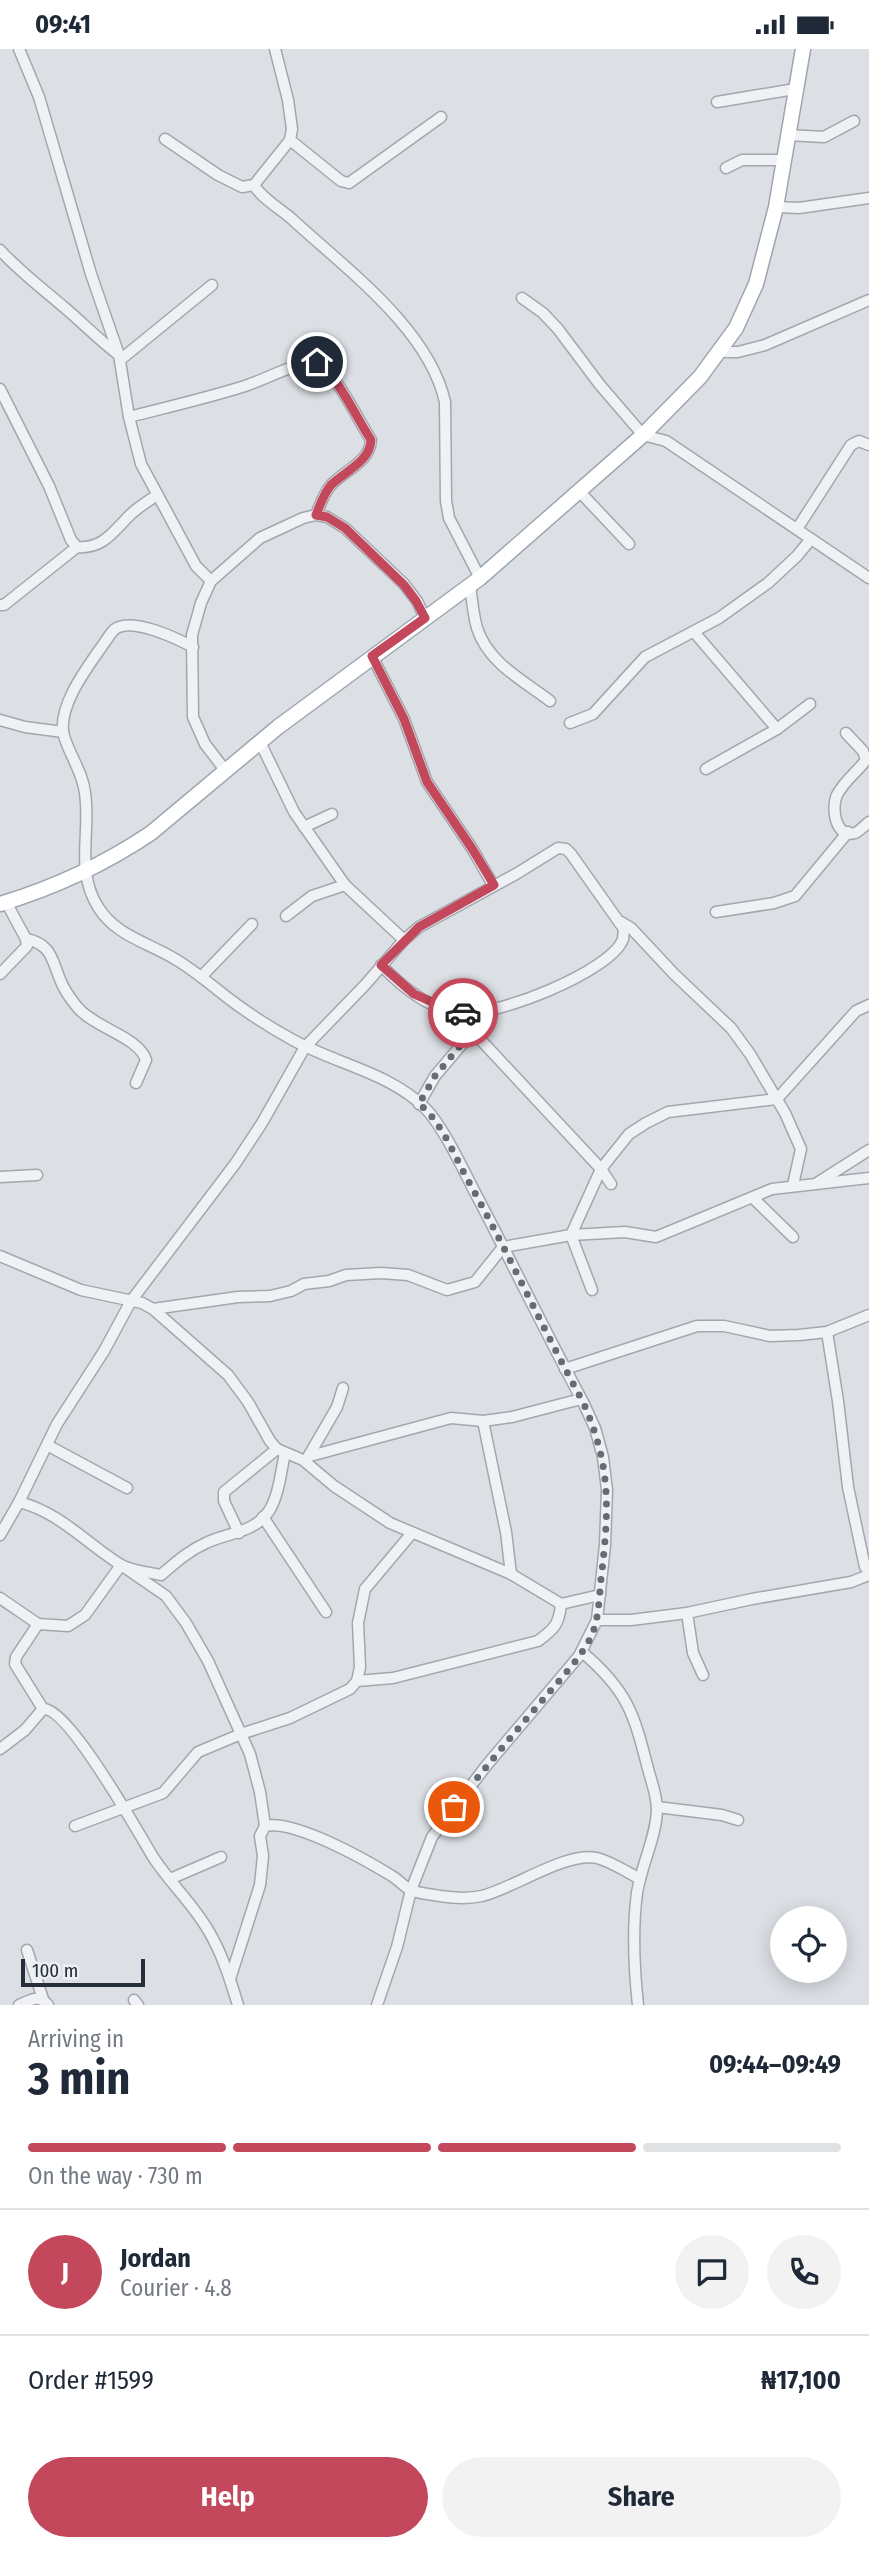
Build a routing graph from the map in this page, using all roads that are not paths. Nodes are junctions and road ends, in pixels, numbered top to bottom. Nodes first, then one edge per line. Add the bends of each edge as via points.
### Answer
1 (19, 49) edge
2 (275, 49) edge
3 (803, 49) edge
4 (795, 89) junction
5 (717, 102) dead end
6 (441, 117) dead end
7 (854, 121) dead end
8 (787, 135) junction
9 (165, 139) dead end
10 (289, 140) junction
11 (783, 160) junction
12 (726, 168) dead end
13 (254, 185) junction
14 (869, 198) edge
15 (776, 207) junction
16 (0, 250) edge
17 (212, 285) dead end
18 (522, 297) dead end
19 (869, 300) edge
20 (719, 352) junction
21 (120, 357) junction
22 (0, 389) edge
23 (129, 417) junction
24 (661, 418) junction
25 (643, 435) junction
26 (666, 441) junction
27 (869, 445) edge
28 (580, 492) junction
29 (157, 495) junction
30 (316, 515) junction
31 (797, 529) junction
32 (811, 539) junction
33 (629, 544) dead end
34 (77, 547) junction
35 (869, 578) edge
36 (475, 581) junction
37 (211, 582) junction
38 (0, 605) edge
39 (425, 618) junction
40 (694, 632) junction
41 (193, 647) junction
42 (372, 656) junction
43 (550, 701) dead end
44 (810, 704) dead end
45 (0, 720) edge
46 (570, 723) dead end
47 (777, 729) junction
48 (64, 731) junction
49 (846, 733) dead end
50 (260, 742) junction
51 (706, 769) dead end
52 (225, 771) junction
53 (332, 814) dead end
54 (869, 822) edge
55 (304, 827) junction
56 (848, 832) junction
57 (84, 871) junction
58 (345, 885) junction
59 (494, 885) junction
60 (3, 903) edge
61 (716, 912) dead end
62 (286, 916) dead end
63 (621, 922) junction
64 (252, 924) dead end
65 (26, 939) junction
66 (404, 940) junction
67 (381, 965) junction
68 (0, 974) edge
69 (201, 977) junction
70 (869, 1005) edge
71 (491, 1010) junction
72 (467, 1013) junction
73 (474, 1029) junction
74 (305, 1047) junction
75 (136, 1083) dead end
76 (777, 1098) junction
77 (419, 1104) junction
78 (869, 1150) edge
79 (601, 1169) junction
80 (37, 1175) dead end
81 (0, 1177) edge
82 (869, 1178) edge
83 (611, 1184) dead end
84 (793, 1185) junction
85 (814, 1185) junction
86 (753, 1198) junction
87 (571, 1235) junction
88 (793, 1237) dead end
89 (503, 1247) junction
90 (0, 1256) edge
91 (592, 1290) dead end
92 (131, 1301) junction
93 (153, 1309) junction
94 (869, 1315) edge
95 (827, 1332) junction
96 (565, 1369) junction
97 (343, 1388) dead end
98 (581, 1399) junction
99 (483, 1421) junction
100 (47, 1445) junction
101 (281, 1451) junction
102 (306, 1458) junction
103 (127, 1488) dead end
104 (19, 1502) junction
105 (263, 1517) junction
106 (239, 1533) junction
107 (412, 1533) junction
108 (0, 1535) edge
109 (121, 1565) junction
110 (869, 1573) edge
111 (511, 1574) junction
112 (600, 1595) junction
113 (0, 1598) edge
114 (561, 1604) junction
115 (326, 1612) dead end
116 (687, 1613) junction
117 (597, 1620) junction
118 (37, 1625) junction
119 (582, 1652) junction
120 (703, 1675) dead end
121 (358, 1681) junction
122 (43, 1709) junction
123 (241, 1734) junction
124 (0, 1749) edge
125 (657, 1807) junction
126 (124, 1808) junction
127 (738, 1820) dead end
128 (75, 1826) dead end
129 (265, 1826) junction
130 (221, 1857) dead end
131 (170, 1879) junction
132 (640, 1879) junction
133 (411, 1890) junction
134 (27, 1950) dead end
135 (230, 1979) junction
136 (45, 2002) edge
137 (19, 2005) edge
138 (238, 2005) edge
139 (377, 2005) edge
140 (638, 2005) edge

1 - 21 street via 39,97
2 - 10 street via 289,109
3 - 4 main road
4 - 5 street
4 - 8 main road
6 - 10 street via 349,183
7 - 8 street via 824,137
8 - 11 main road
9 - 13 street via 218,176 242,187
10 - 13 street
11 - 12 street via 742,160
11 - 15 main road
13 - 36 street via 397,318 428,359 445,402 449,517
14 - 15 street
15 - 20 main road via 756,283 736,328
16 - 21 street
17 - 21 street
18 - 25 street via 558,329
19 - 20 street via 765,345
20 - 24 main road
21 - 23 street
22 - 34 street
23 - 29 street via 141,464
23 - 30 street via 214,396 317,362 371,440 366,456 331,485
24 - 25 main road
24 - 26 street via 659,429
25 - 26 street
25 - 28 main road
26 - 31 street
27 - 31 street via 859,441 851,445
28 - 33 street
28 - 36 main road
29 - 34 street via 101,544
29 - 37 street
30 - 37 street via 260,538
30 - 39 street via 345,528 404,585
31 - 32 street
32 - 35 street
32 - 40 street via 768,583
34 - 38 street
36 - 39 main road
36 - 43 street via 477,630 484,642 516,678
37 - 41 street via 192,635
39 - 42 main road
40 - 46 street via 645,657 593,714
40 - 47 street
41 - 48 street via 133,625 114,630 75,690 65,711
41 - 52 street via 193,717
42 - 50 main road
42 - 59 street via 404,719 427,782
44 - 47 street
45 - 48 street
47 - 51 street
48 - 57 street via 84,785
49 - 56 street via 866,756 836,797 837,824
50 - 52 main road
50 - 55 street
52 - 57 main road via 151,833
53 - 55 street
54 - 56 street via 855,833
55 - 58 street
56 - 61 street via 795,896
57 - 60 main road
57 - 69 street via 98,906 114,926
58 - 62 street via 313,896
58 - 66 street
59 - 63 street via 558,848 565,849
59 - 66 street via 436,915
60 - 65 street
63 - 71 street via 623,939 608,958 534,997
63 - 76 street via 732,1028
64 - 69 street
65 - 68 street via 24,951
65 - 75 street via 45,946 54,957 63,987 86,1016 144,1053 146,1060
66 - 67 street
67 - 72 street via 414,994
67 - 74 street
69 - 74 street
70 - 76 street via 856,1011
71 - 72 street
71 - 73 street
72 - 73 street
73 - 77 street via 435,1076
73 - 79 street
74 - 77 street via 376,1077
74 - 92 street via 235,1164
76 - 79 street via 668,1112 629,1134
76 - 84 street via 801,1149
77 - 89 street via 445,1138
78 - 85 street
79 - 83 street
79 - 87 street
80 - 81 street
82 - 85 street
84 - 85 street
84 - 86 street
86 - 87 street via 656,1237 625,1232
86 - 88 street
87 - 89 street
87 - 91 street
89 - 93 street via 475,1282 447,1290 408,1275 370,1273 304,1284 270,1296
89 - 96 street
90 - 92 street via 81,1290
92 - 93 street
92 - 100 street
93 - 101 street via 228,1375
94 - 95 street
95 - 96 street via 770,1336 724,1326 697,1326
95 - 110 street via 848,1487
96 - 98 street
97 - 102 street via 337,1408
98 - 99 street
98 - 112 street via 595,1428 607,1490
99 - 102 street via 451,1418
99 - 111 street
100 - 103 street
100 - 104 street
101 - 102 street
101 - 105 street via 276,1491
101 - 106 street via 224,1492
102 - 107 street via 360,1504
104 - 108 street
104 - 109 street via 58,1519
105 - 106 street
105 - 115 street
106 - 109 street via 205,1543 161,1575
107 - 111 street
107 - 121 street via 365,1589
109 - 118 street via 85,1615 68,1626
109 - 123 street via 166,1596 186,1623
110 - 116 street via 851,1582
111 - 114 street
112 - 114 street
112 - 117 street
113 - 118 street
114 - 121 street via 554,1629 538,1641 393,1678
116 - 117 street
116 - 120 street via 693,1653
117 - 119 street
118 - 122 street via 15,1664
119 - 125 street via 623,1694 635,1718
119 - 133 street via 445,1820 422,1857
121 - 123 street via 313,1708
122 - 124 street
122 - 126 street via 55,1712 72,1729
123 - 126 street via 198,1752 163,1793
123 - 129 street via 256,1775
125 - 127 street
125 - 132 street
126 - 128 street
126 - 131 street
129 - 133 street via 274,1824 331,1844
129 - 135 street via 260,1836 260,1885
130 - 131 street
131 - 135 street via 209,1931
132 - 133 street via 588,1857 480,1896
132 - 140 street via 634,1944
133 - 139 street
134 - 136 street
135 - 138 street
136 - 137 street via 38,1997

